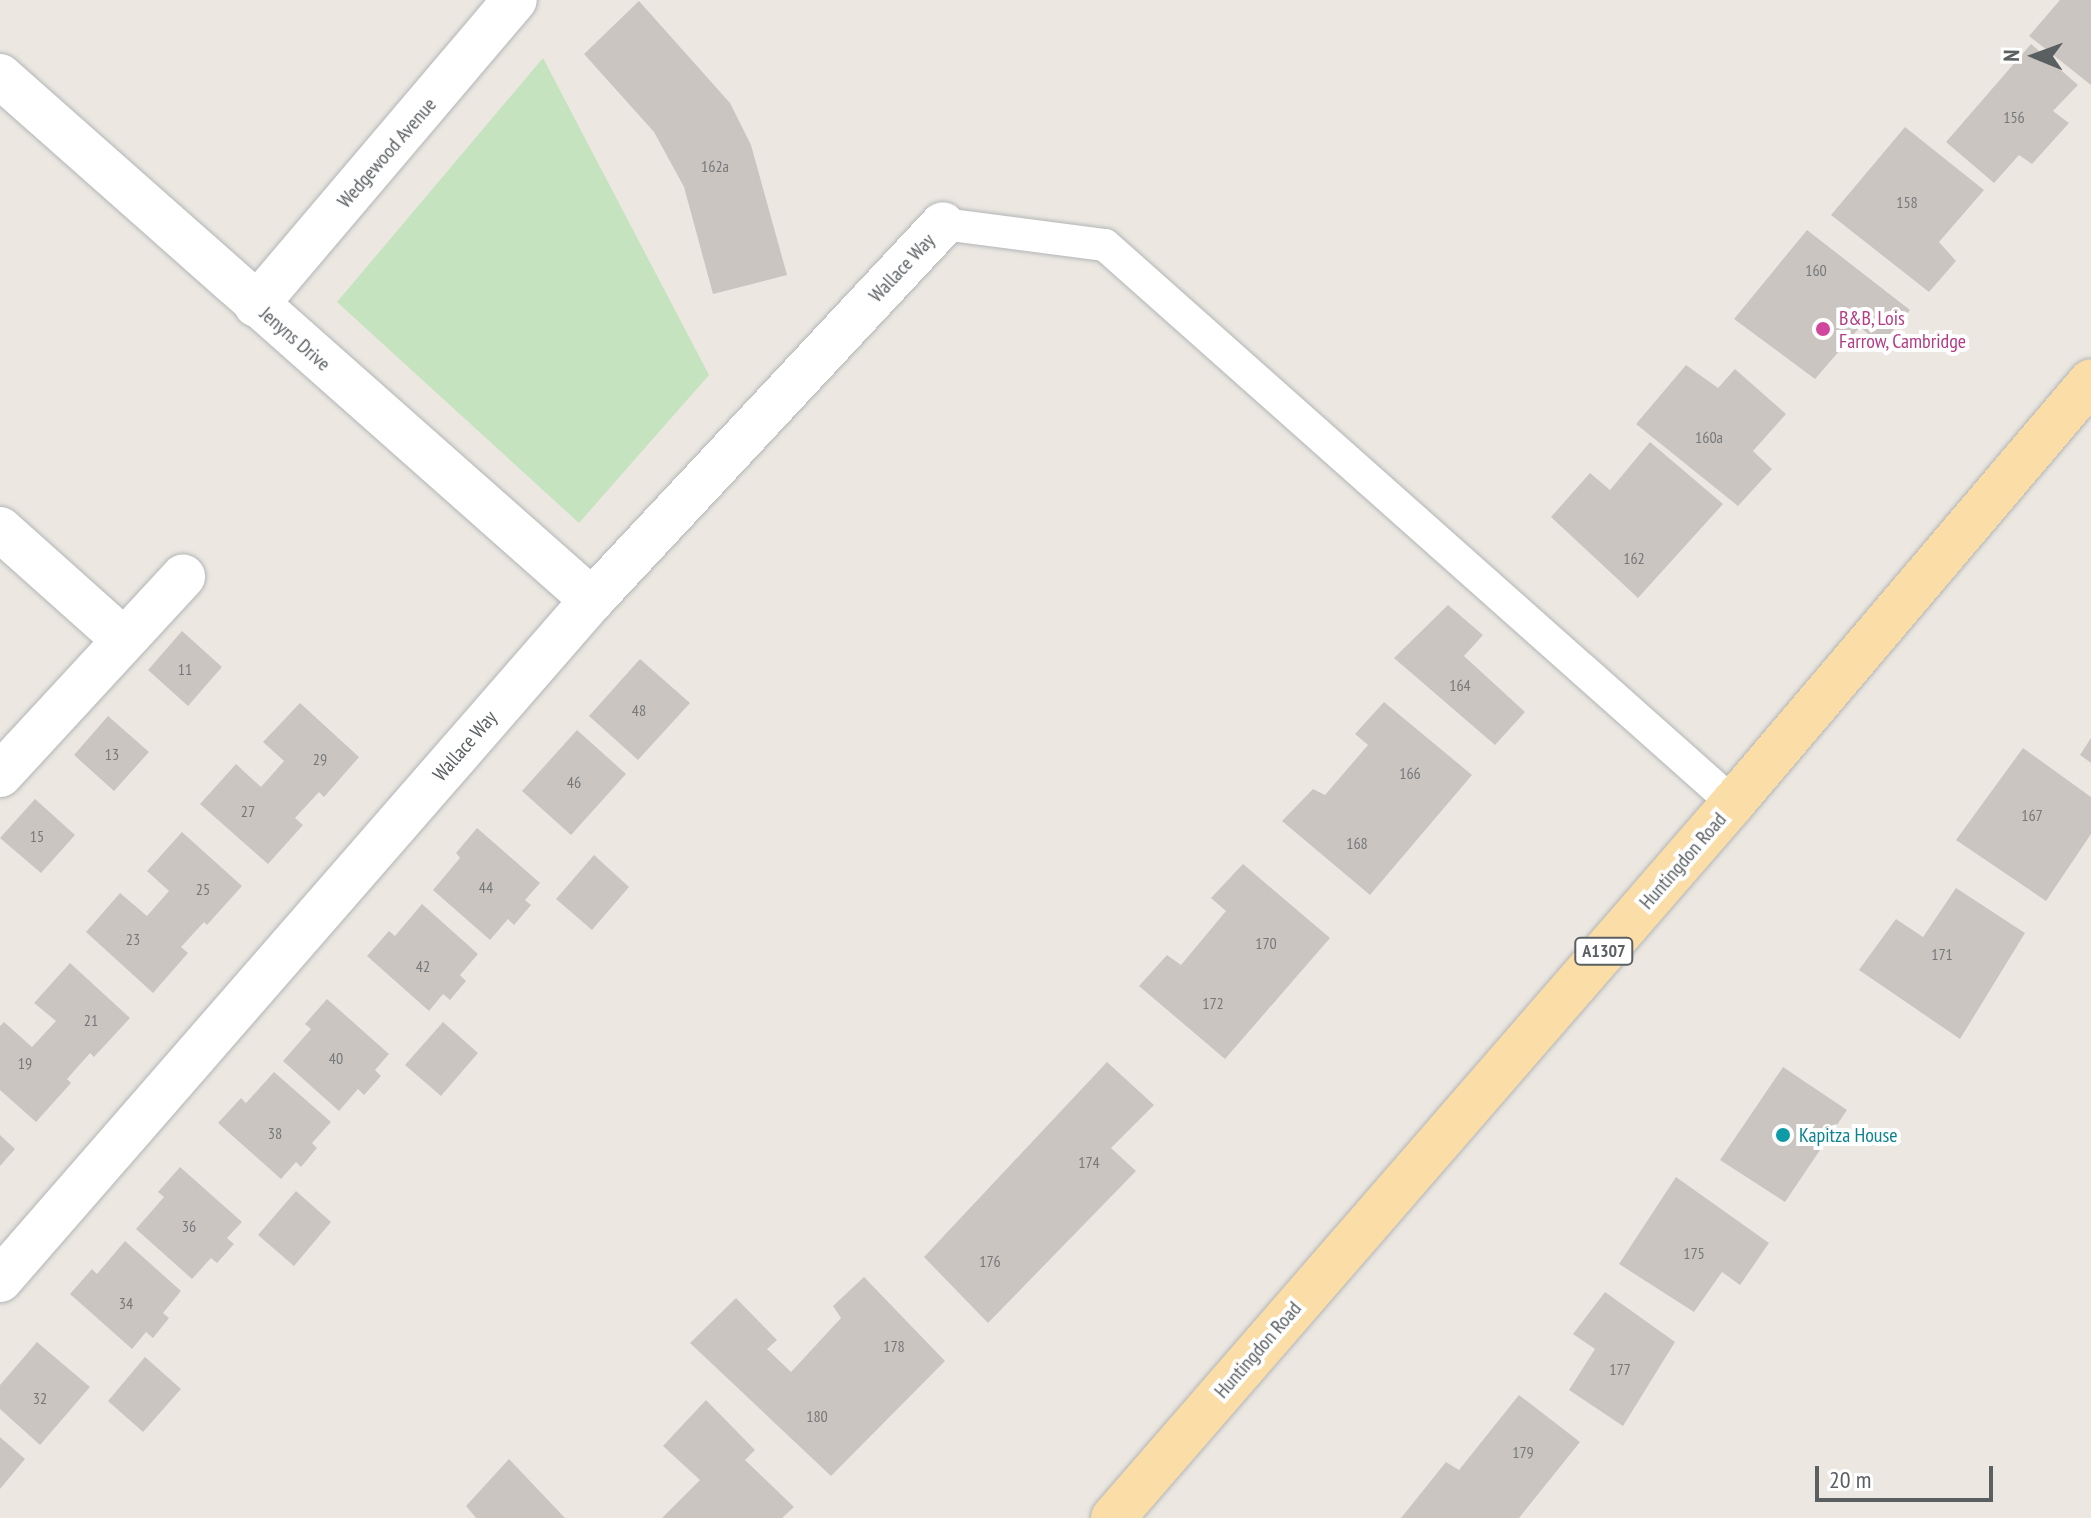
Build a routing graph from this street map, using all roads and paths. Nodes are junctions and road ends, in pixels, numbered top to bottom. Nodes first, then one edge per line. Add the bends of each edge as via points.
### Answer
1 (515, 0) edge
2 (0, 76) edge
3 (943, 224) joint
4 (256, 305) junction
5 (2091, 381) edge
6 (0, 529) edge
7 (183, 577) dead end
8 (592, 600) junction
9 (124, 640) junction
10 (0, 775) edge
11 (1733, 803) junction
12 (0, 1280) edge
13 (1113, 1518) edge

1 - 4 street, Wedgewood Avenue
2 - 4 street, Jenyns Drive
3 - 8 street, Wallace Way
3 - 11 lane via 1105,245
4 - 8 street, Jenyns Drive
5 - 11 main road, Huntingdon Road / A1307
6 - 9 street
7 - 9 street
8 - 12 street, Wallace Way
9 - 10 street
11 - 13 main road, Huntingdon Road / A1307

